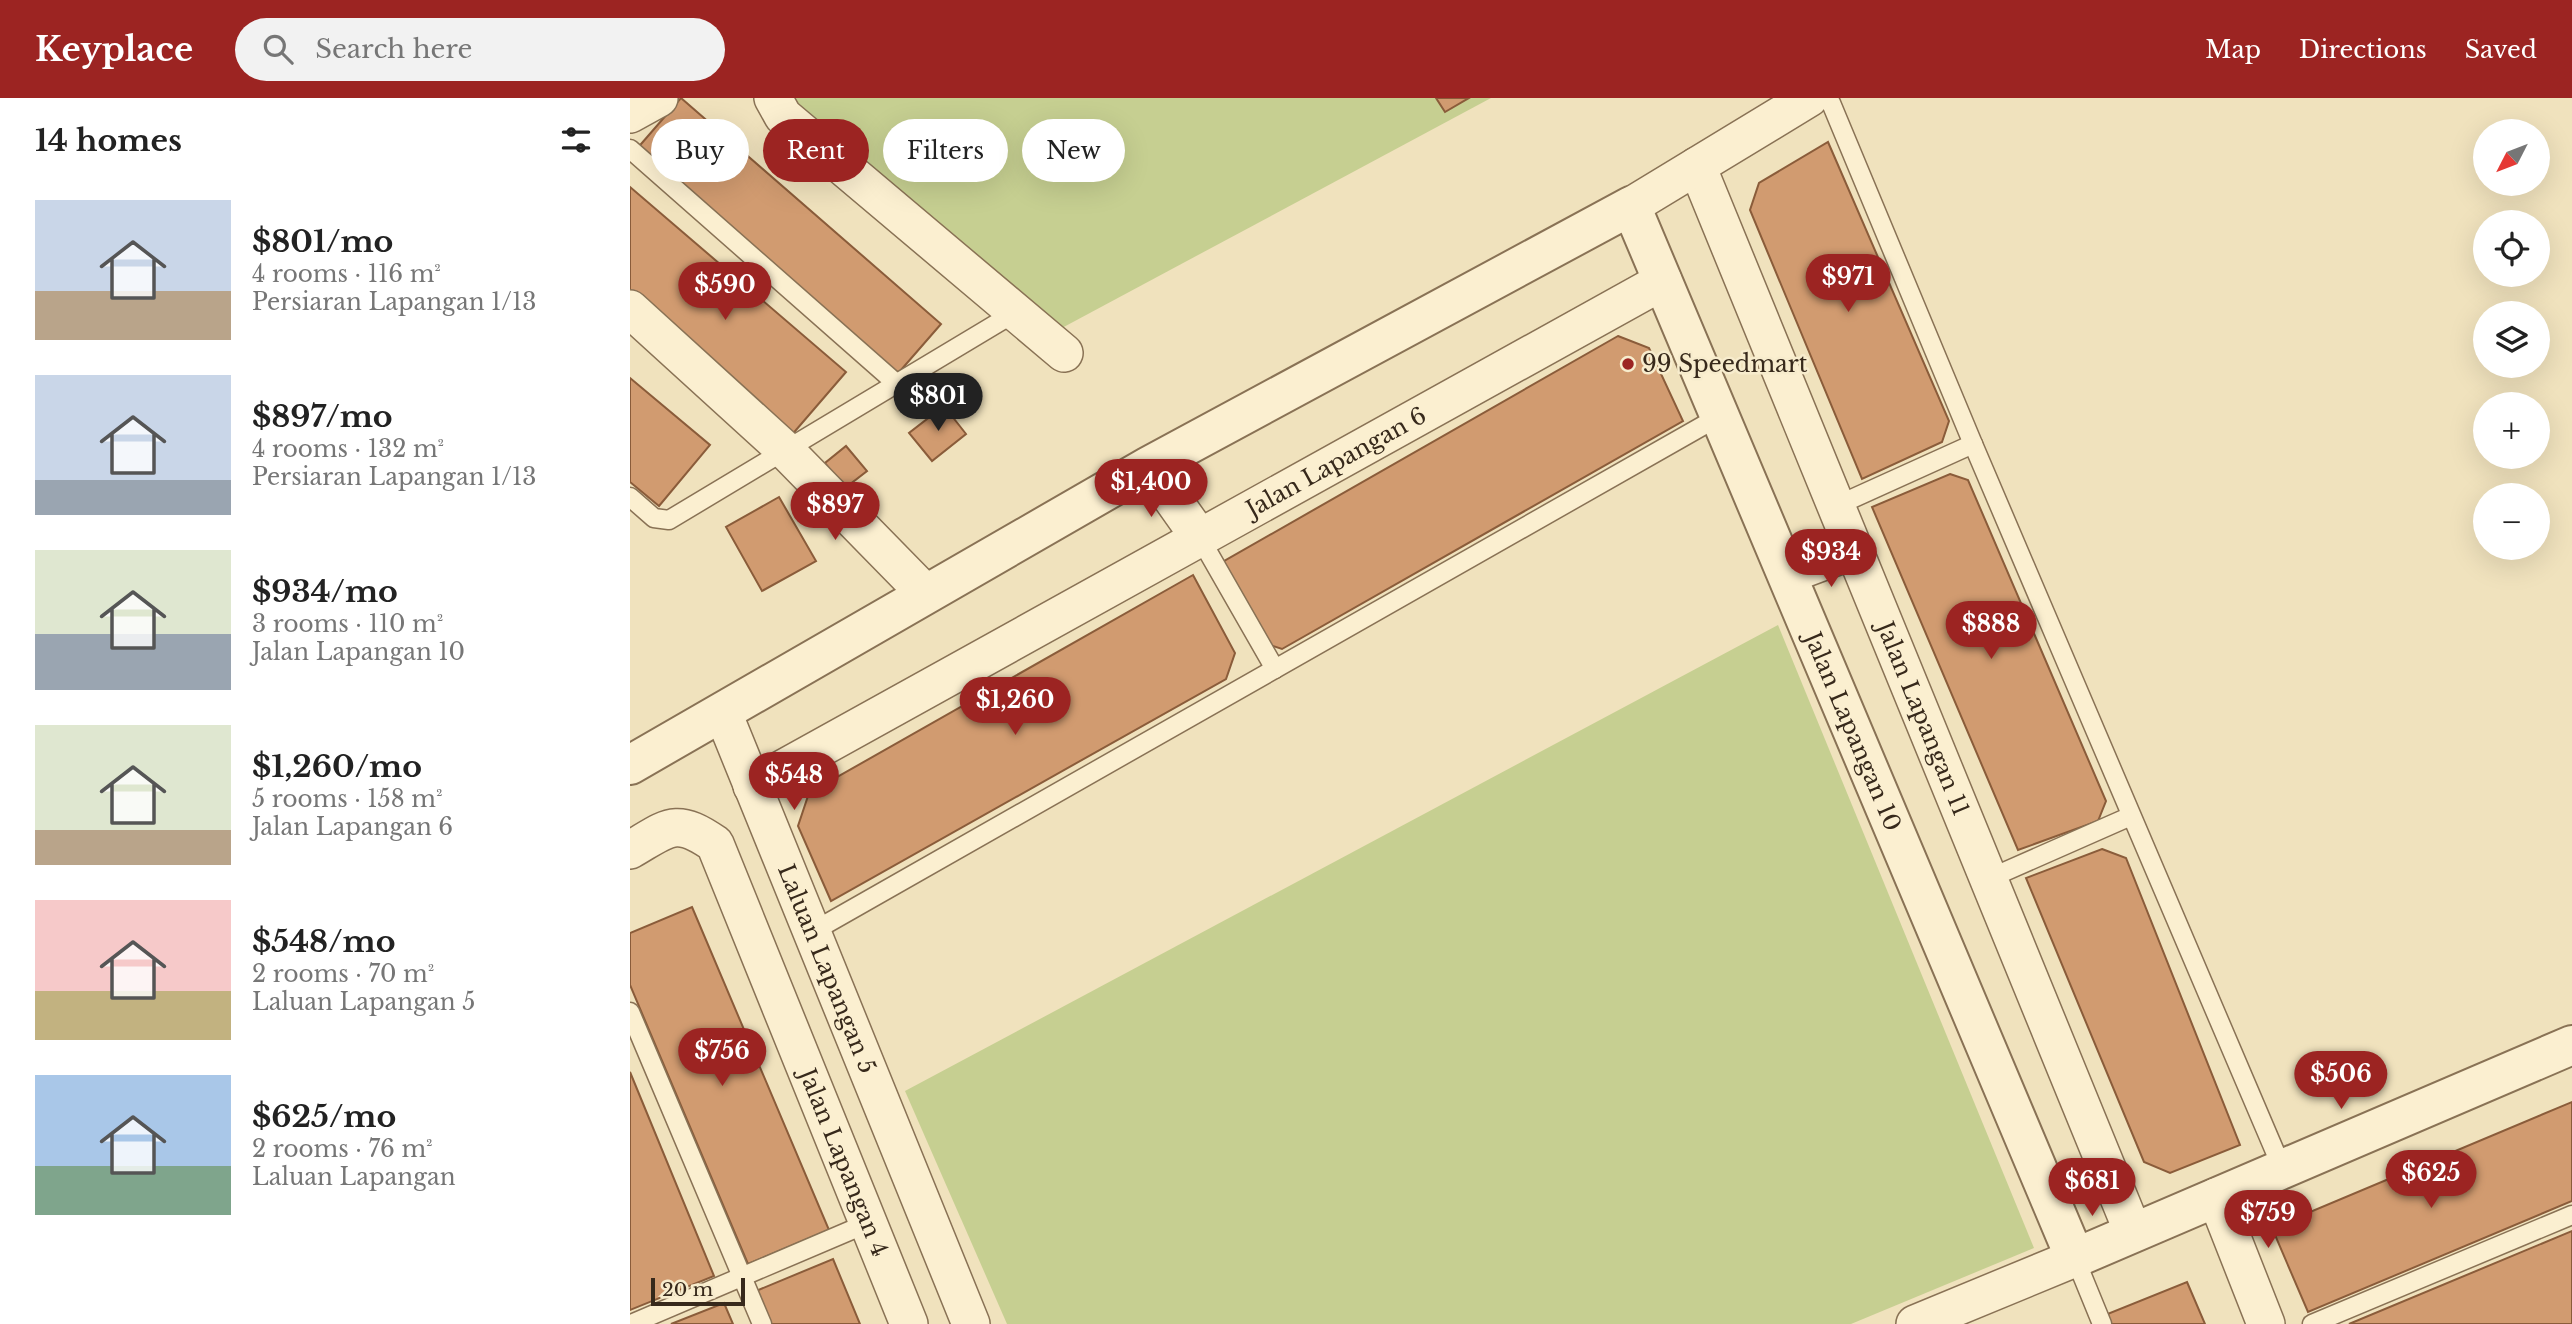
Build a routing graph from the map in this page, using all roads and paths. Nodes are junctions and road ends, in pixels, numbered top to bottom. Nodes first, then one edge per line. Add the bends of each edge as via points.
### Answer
1 (659, 98) edge
2 (773, 98) edge
3 (1809, 98) edge
4 (1826, 98) edge
5 (630, 114) edge
6 (630, 149) edge
7 (1697, 166) junction
8 (1631, 206) junction
9 (1663, 281) junction
10 (630, 309) edge
11 (1016, 312) junction
12 (1064, 353) dead end
13 (897, 384) junction
14 (1720, 416) junction
15 (1973, 444) junction
16 (785, 450) junction
17 (1149, 466) junction
18 (630, 497) edge
19 (1836, 506) junction
20 (1200, 538) junction
21 (1854, 550) junction
22 (1787, 575) junction
23 (926, 594) junction
24 (1275, 669) junction
25 (723, 713) junction
26 (630, 765) edge
27 (752, 786) junction
28 (2131, 816) junction
29 (630, 850) edge
30 (1988, 879) junction
31 (812, 932) junction
32 (630, 1012) edge
33 (2572, 1045) edge
34 (2282, 1168) junction
35 (2216, 1197) junction
36 (2572, 1215) edge
37 (868, 1223) junction
38 (2133, 1232) junction
39 (2075, 1258) junction
40 (742, 1277) junction
41 (1937, 1320) edge
42 (631, 1324) edge
43 (762, 1324) edge
44 (909, 1324) edge
45 (971, 1324) edge
46 (2102, 1324) edge
47 (2266, 1324) edge
48 (2312, 1324) edge

1 - 5 street
2 - 11 street via 783,116
3 - 7 street
4 - 15 lane
6 - 13 lane
7 - 8 street
7 - 19 street, Jalan Lapangan 11
8 - 9 street, Jalan Lapangan 10
8 - 17 street
9 - 14 street, Jalan Lapangan 10
9 - 20 street, Jalan Lapangan 6
10 - 16 street
11 - 12 street
11 - 13 lane
13 - 16 lane
14 - 22 street, Jalan Lapangan 10
14 - 24 lane
15 - 19 lane
15 - 28 lane
16 - 18 lane via 669,520 653,518
16 - 23 street
17 - 20 street
17 - 23 street
19 - 21 street, Jalan Lapangan 11
20 - 24 lane
20 - 27 street, Jalan Lapangan 6
21 - 22 street
21 - 30 street, Jalan Lapangan 11
22 - 39 street, Jalan Lapangan 10
23 - 25 street
24 - 31 lane
25 - 26 street
25 - 27 street, Laluan Lapangan 5
27 - 31 street, Laluan Lapangan 5
28 - 30 lane
28 - 34 lane
29 - 37 street, Jalan Lapangan 4 via 669,827 695,830 715,844
30 - 38 street, Jalan Lapangan 11
31 - 45 street, Laluan Lapangan 5
32 - 40 lane
33 - 34 street
34 - 35 street
35 - 38 street
35 - 47 street
36 - 48 lane
37 - 40 lane
37 - 44 street, Jalan Lapangan 4
38 - 39 street
39 - 41 street
39 - 46 lane
40 - 42 lane
40 - 43 lane

